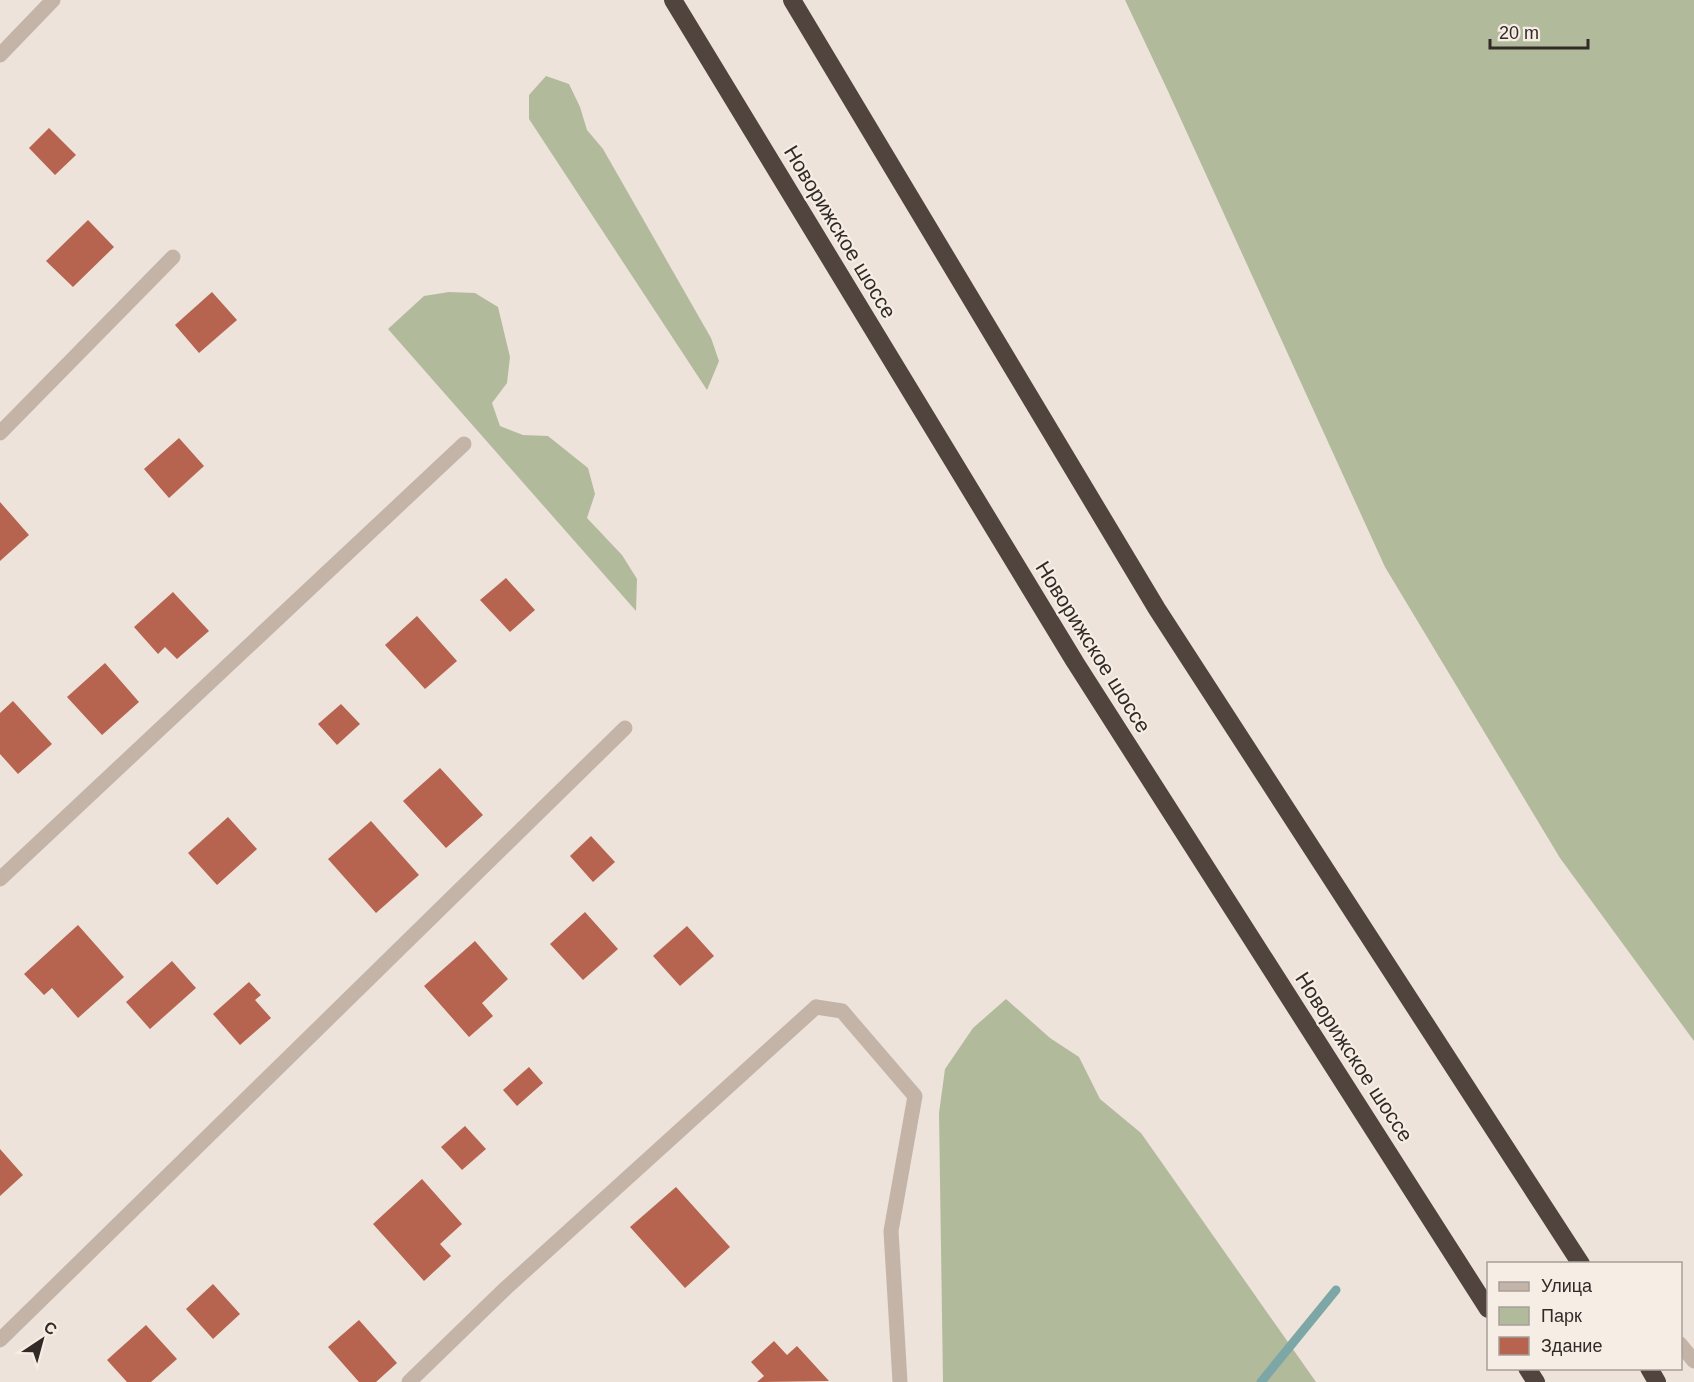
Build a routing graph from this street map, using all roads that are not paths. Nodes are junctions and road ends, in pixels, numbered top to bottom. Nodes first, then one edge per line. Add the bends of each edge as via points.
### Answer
1 (53, 0) edge
2 (673, 0) edge
3 (792, 0) edge
4 (0, 55) edge
5 (173, 257) dead end
6 (0, 433) edge
7 (464, 444) dead end
8 (625, 728) dead end
9 (0, 879) edge
10 (1567, 1242) junction
11 (1580, 1262) edge
12 (1590, 1262) edge
13 (1487, 1307) edge
14 (0, 1340) edge
15 (1682, 1346) edge
16 (1694, 1361) edge
17 (410, 1382) edge
18 (900, 1382) edge

1 - 4 street
2 - 13 highway, Новорижское шоссе via 1075,662
3 - 10 highway via 1157,609
5 - 6 street
7 - 9 street
8 - 14 street
10 - 11 highway
10 - 12 street
15 - 16 street
17 - 18 street via 506,1288 816,1007 842,1011 915,1096 891,1231

